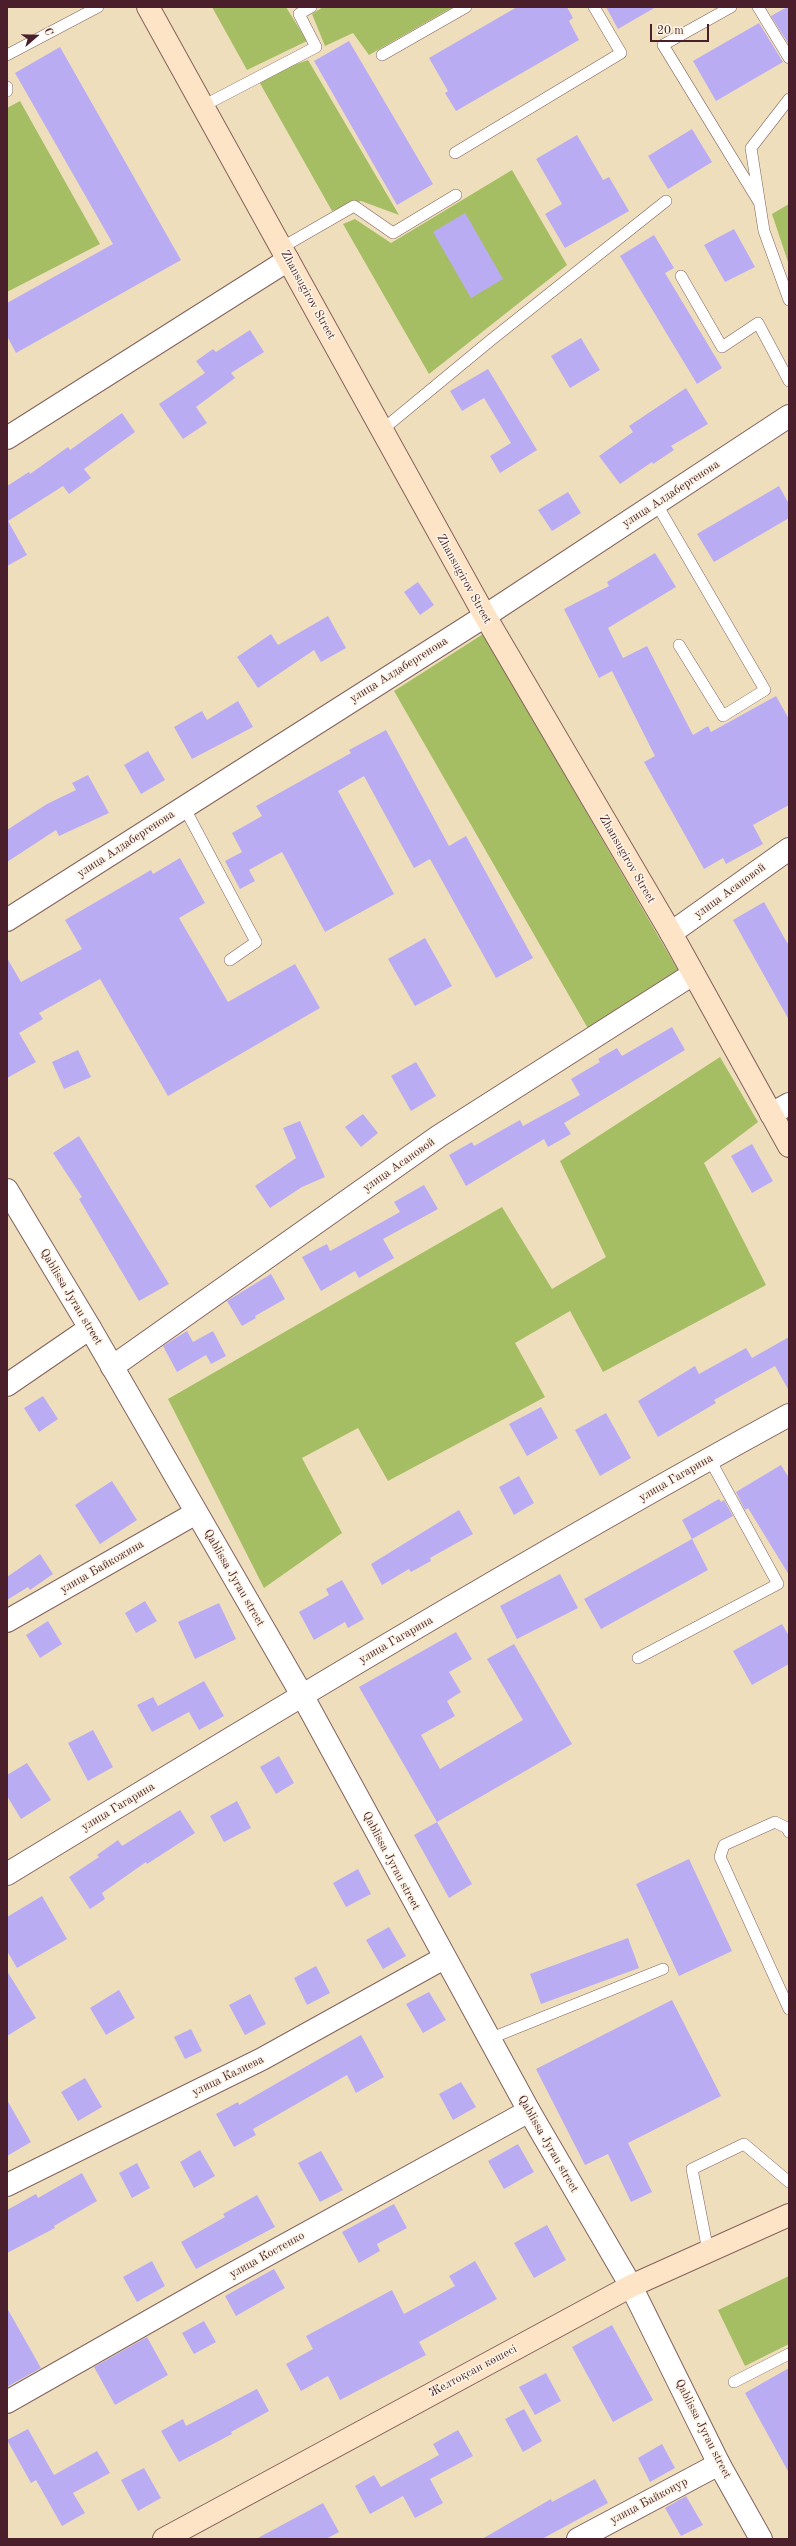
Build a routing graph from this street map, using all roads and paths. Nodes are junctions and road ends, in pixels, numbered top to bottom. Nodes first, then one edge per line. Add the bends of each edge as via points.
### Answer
1 (98, 7) edge
2 (148, 7) edge
3 (311, 7) edge
4 (466, 7) edge
5 (594, 7) edge
6 (731, 7) edge
7 (758, 7) edge
8 (297, 10) edge
9 (7, 55) edge
10 (382, 55) dead end
11 (789, 58) edge
12 (7, 87) edge
13 (7, 91) edge
14 (789, 99) edge
15 (203, 106) junction
16 (455, 153) dead end
17 (456, 195) dead end
18 (666, 201) dead end
19 (759, 202) junction
20 (285, 254) junction
21 (681, 276) dead end
22 (789, 300) edge
23 (789, 381) edge
24 (789, 416) edge
25 (382, 430) junction
26 (7, 438) edge
27 (656, 503) junction
28 (485, 616) junction
29 (679, 645) dead end
30 (184, 807) junction
31 (789, 848) edge
32 (7, 920) edge
33 (671, 934) junction
34 (230, 960) dead end
35 (693, 974) junction
36 (780, 1109) edge
37 (789, 1146) edge
38 (7, 1190) edge
39 (90, 1328) junction
40 (112, 1367) junction
41 (7, 1385) edge
42 (789, 1415) edge
43 (709, 1458) junction
44 (196, 1513) junction
45 (7, 1621) edge
46 (638, 1658) dead end
47 (302, 1695) junction
48 (789, 1832) edge
49 (7, 1874) edge
50 (444, 1958) junction
51 (663, 1969) dead end
52 (789, 2009) edge
53 (489, 2039) junction
54 (528, 2111) junction
55 (789, 2182) edge
56 (7, 2185) edge
57 (789, 2215) edge
58 (708, 2251) junction
59 (631, 2286) junction
60 (789, 2354) edge
61 (734, 2382) dead end
62 (7, 2402) edge
63 (719, 2464) junction
64 (164, 2539) edge
65 (578, 2539) edge
66 (761, 2539) edge

1 - 9 lane
2 - 15 main road, Zhansugirov Street
3 - 8 lane
4 - 10 lane
5 - 16 lane via 621,54
6 - 19 lane via 663,44
7 - 11 lane
8 - 15 lane via 316,47
12 - 13 lane
14 - 19 lane via 751,148
15 - 20 main road, Zhansugirov Street
17 - 20 lane via 394,233 354,206
18 - 25 lane via 490,340
19 - 22 lane via 764,231
20 - 25 main road, Zhansugirov Street
20 - 26 street
21 - 23 lane via 722,347 758,323
24 - 27 street, улица Алдабергенова
25 - 28 main road, Zhansugirov Street
27 - 28 street, улица Алдабергенова
27 - 29 lane via 765,690 723,716
28 - 30 street, улица Алдабергенова
28 - 33 main road, Zhansugirov Street
30 - 32 street, улица Алдабергенова
30 - 34 lane via 256,942
31 - 33 street, улица Асановой
33 - 35 main road, Zhansugirov Street
35 - 36 main road, Zhansugirov Street
35 - 40 street, улица Асановой via 440,1136
36 - 37 main road, Zhansugirov Street
38 - 39 street, Qablissa Jyrau street
39 - 40 street, Qablissa Jyrau street
39 - 41 street
40 - 44 street, Qablissa Jyrau street
42 - 43 street, улица Гагарина
43 - 46 lane via 778,1584
43 - 47 street, улица Гагарина
44 - 45 street, улица Байкожина
44 - 47 street, Qablissa Jyrau street
47 - 49 street, улица Гагарина
47 - 50 street, Qablissa Jyrau street
48 - 52 lane via 787,1828 775,1822 724,1845 720,1857
50 - 53 street, Qablissa Jyrau street
50 - 56 street, улица Калиева via 262,2059
51 - 53 lane
53 - 54 street, Qablissa Jyrau street
54 - 59 street, Qablissa Jyrau street
54 - 62 street, улица Костенко
55 - 58 lane via 744,2144 692,2169
57 - 58 main road, Желтоқсан көшесі
58 - 59 main road, Желтоқсан көшесі
59 - 63 street, Qablissa Jyrau street
59 - 64 main road, Желтоқсан көшесі
60 - 61 lane
63 - 65 street, улица Байконур
63 - 66 street, Qablissa Jyrau street

